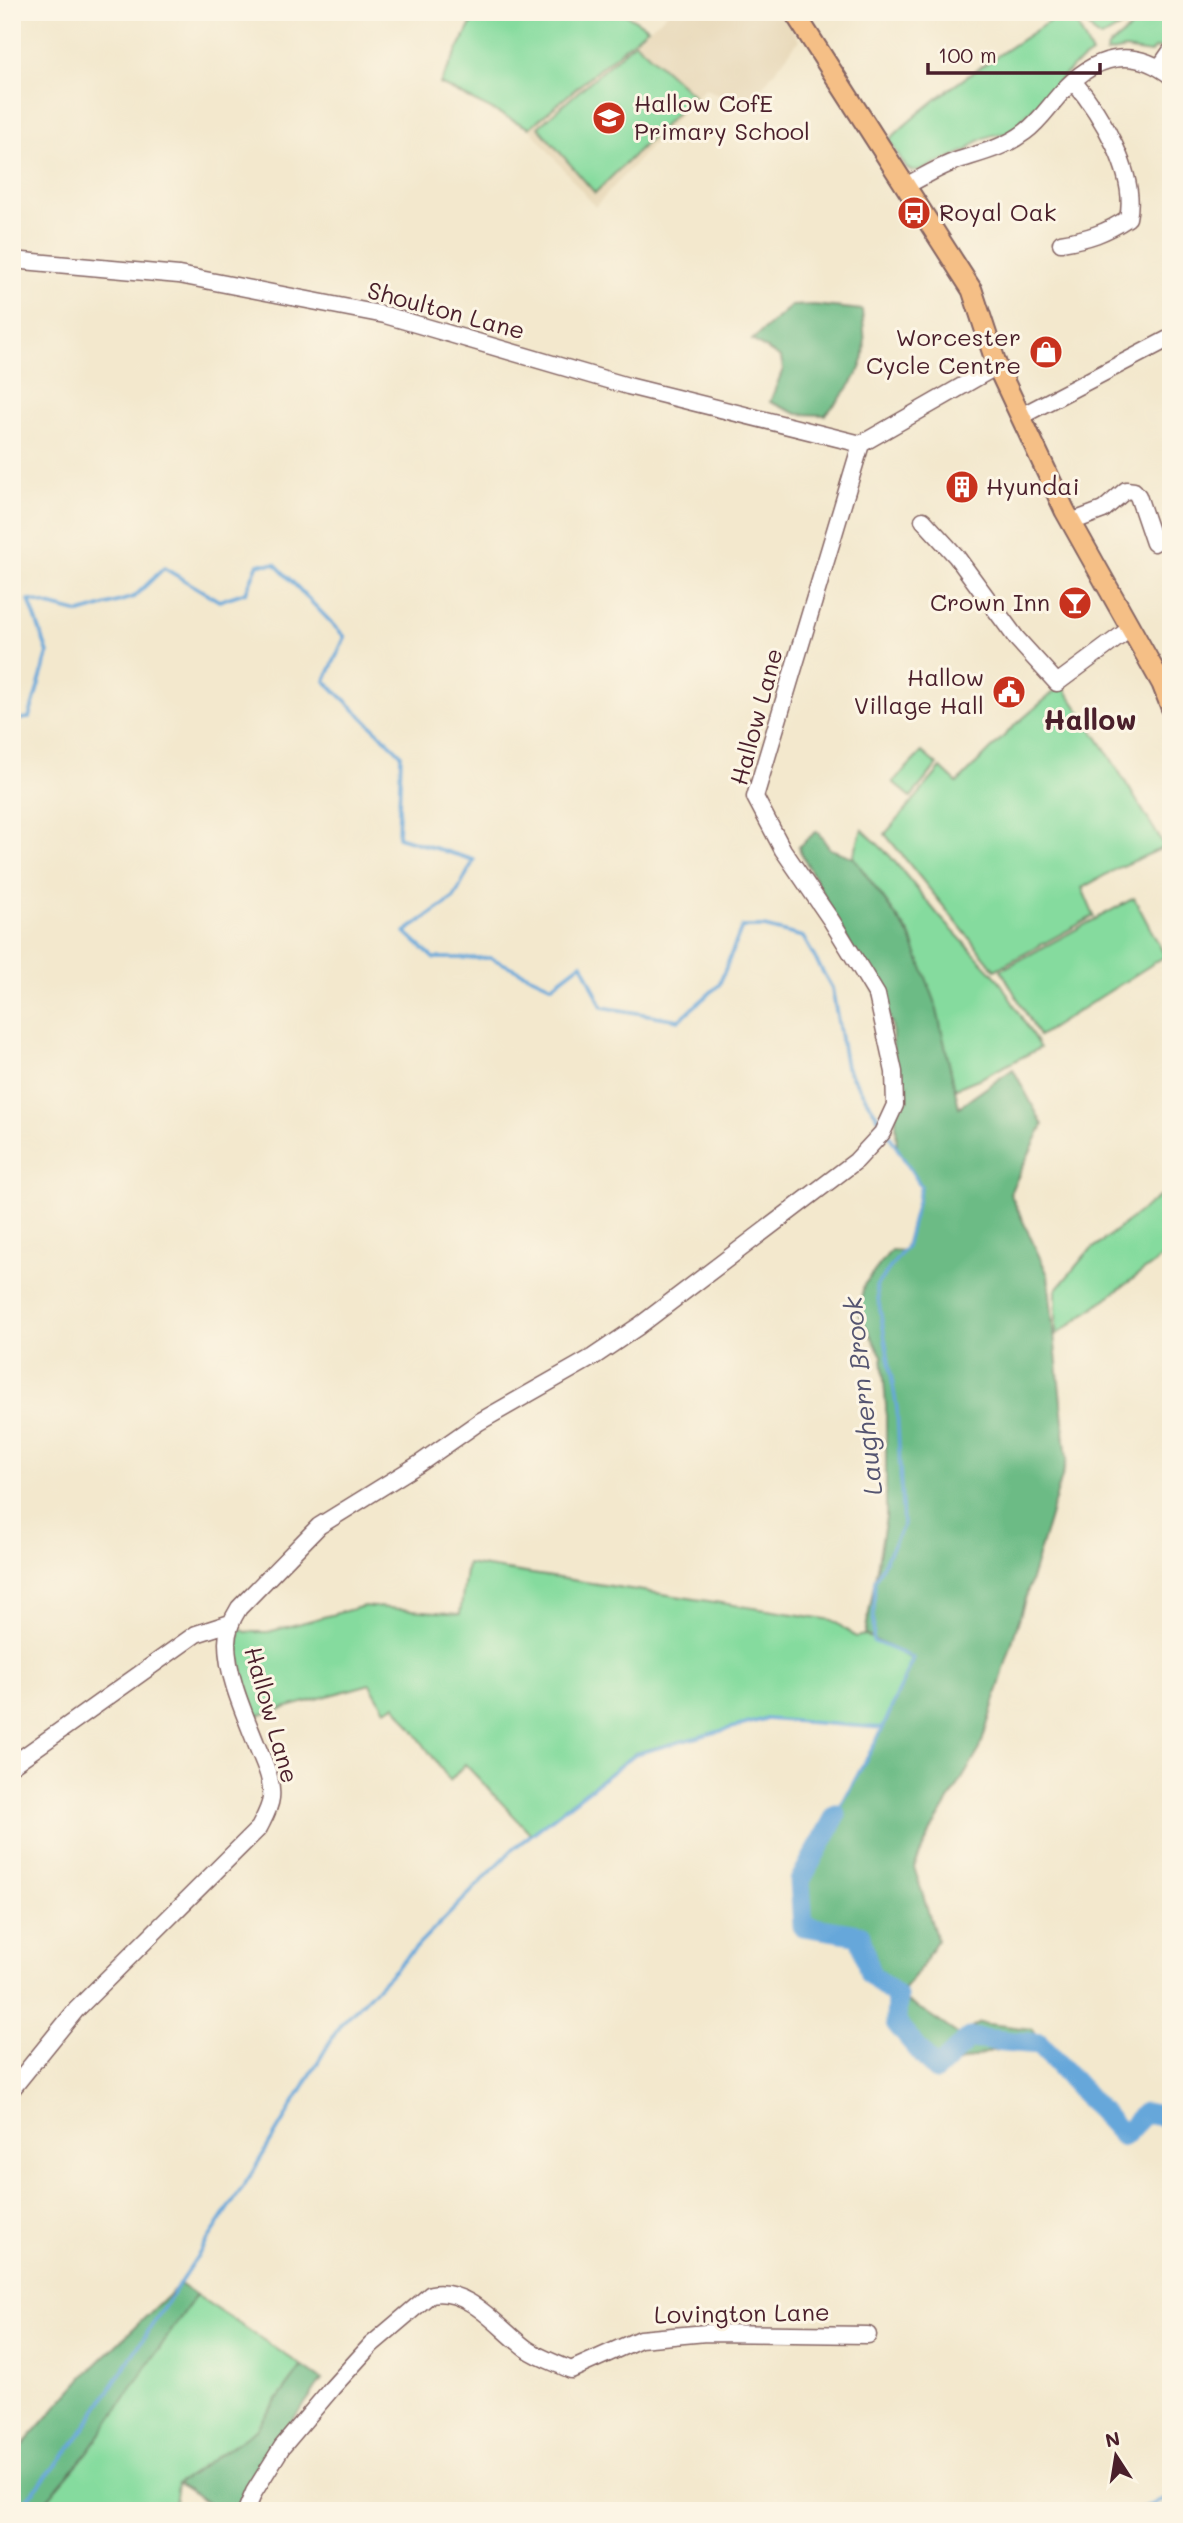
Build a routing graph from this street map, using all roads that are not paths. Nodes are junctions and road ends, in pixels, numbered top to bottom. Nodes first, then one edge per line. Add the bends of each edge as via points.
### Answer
1 (794, 12) edge
2 (1171, 51) edge
3 (1165, 71) edge
4 (1073, 81) junction
5 (907, 185) junction
6 (1061, 243) dead end
7 (12, 260) edge
8 (1170, 338) edge
9 (997, 366) junction
10 (1021, 416) junction
11 (861, 444) junction
12 (923, 520) dead end
13 (1071, 522) junction
14 (1154, 543) dead end
15 (1131, 628) junction
16 (1166, 682) edge
17 (1171, 707) edge
18 (230, 1623) junction
19 (12, 1765) edge
20 (12, 2089) edge
21 (868, 2335) dead end
22 (246, 2511) edge

1 - 5 main road
2 - 3 street
3 - 4 street via 1139,58 1123,57 1094,65
4 - 5 street via 1026,131 995,149 956,161
4 - 6 street via 1108,134 1131,203 1128,218 1110,231
5 - 9 main road via 972,290
7 - 11 street, Shoulton Lane via 179,275 385,315 628,386
8 - 10 street
9 - 10 main road
9 - 11 street
10 - 13 main road
11 - 18 street, Hallow Lane via 755,797 783,850 877,995 894,1072 895,1105 882,1133 859,1158 639,1326 479,1422 320,1526 239,1608
12 - 15 street via 1056,683
13 - 14 street via 1103,510 1130,489 1139,496
13 - 15 main road
15 - 16 main road
16 - 17 main road
18 - 19 street via 196,1634
18 - 20 street, Hallow Lane via 229,1659 269,1774 268,1809 259,1828 76,2010
21 - 22 street, Lovington Lane via 706,2333 640,2339 571,2370 528,2350 454,2294 431,2294 371,2346 282,2447

